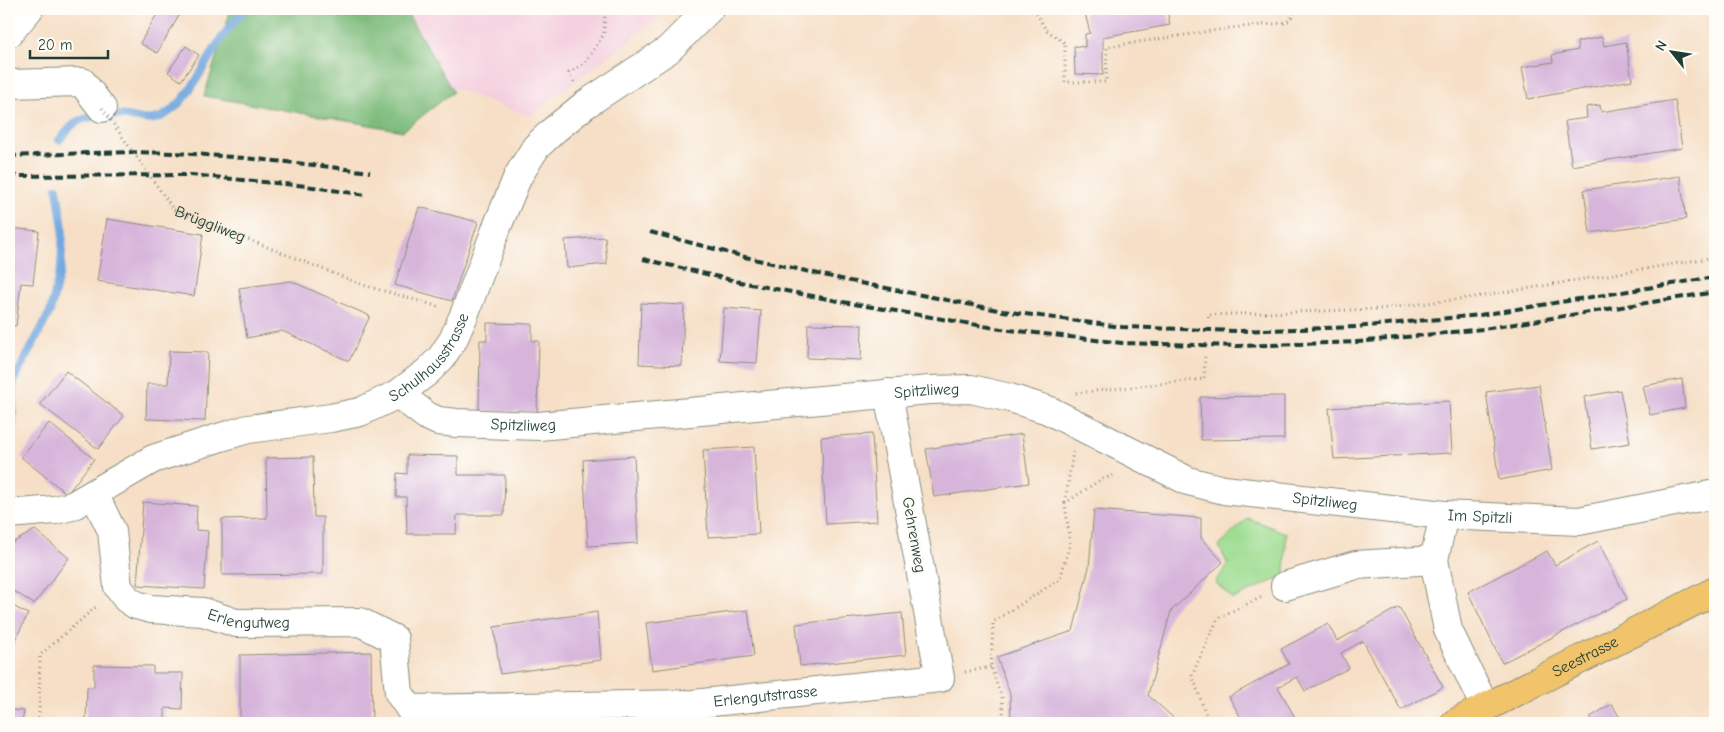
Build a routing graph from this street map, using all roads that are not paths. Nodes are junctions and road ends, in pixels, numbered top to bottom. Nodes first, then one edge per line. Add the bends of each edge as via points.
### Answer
1 (29, 9) edge
2 (709, 9) edge
3 (9, 33) edge
4 (9, 84) edge
5 (102, 108) road end
6 (888, 393) junction
7 (398, 394) junction
8 (94, 494) junction
9 (1715, 494) edge
10 (9, 514) edge
11 (1444, 516) junction
12 (1434, 560) junction
13 (1285, 586) road end
14 (1715, 591) edge
15 (940, 678) joint
16 (1485, 707) junction
17 (408, 716) edge
18 (1455, 723) edge

1 - 3 street
2 - 7 street, Schulhausstrasse via 668,50 586,104 536,147 518,176 453,340 427,372
4 - 5 street via 82,82
6 - 7 street, Spitzliweg via 539,426 438,421
6 - 11 street, Spitzliweg via 971,390 1010,398 1048,410 1188,481 1224,490
6 - 15 street, Gehrenweg
7 - 8 street, Schulhausstrasse via 360,412 248,429 162,455
8 - 10 street, Schulhausstrasse via 72,506 55,510
8 - 17 street, Erlengutweg via 112,532 118,588 127,599 151,609 203,612 236,623 360,622 394,638 399,693
9 - 11 street, Im Spitzli via 1579,521
11 - 12 street, Im Spitzli
12 - 13 street via 1356,565
12 - 16 street, Im Spitzli via 1448,630
14 - 16 main road, Seestrasse
15 - 17 street, Erlengutstrasse via 693,704
16 - 18 main road, Seestrasse

